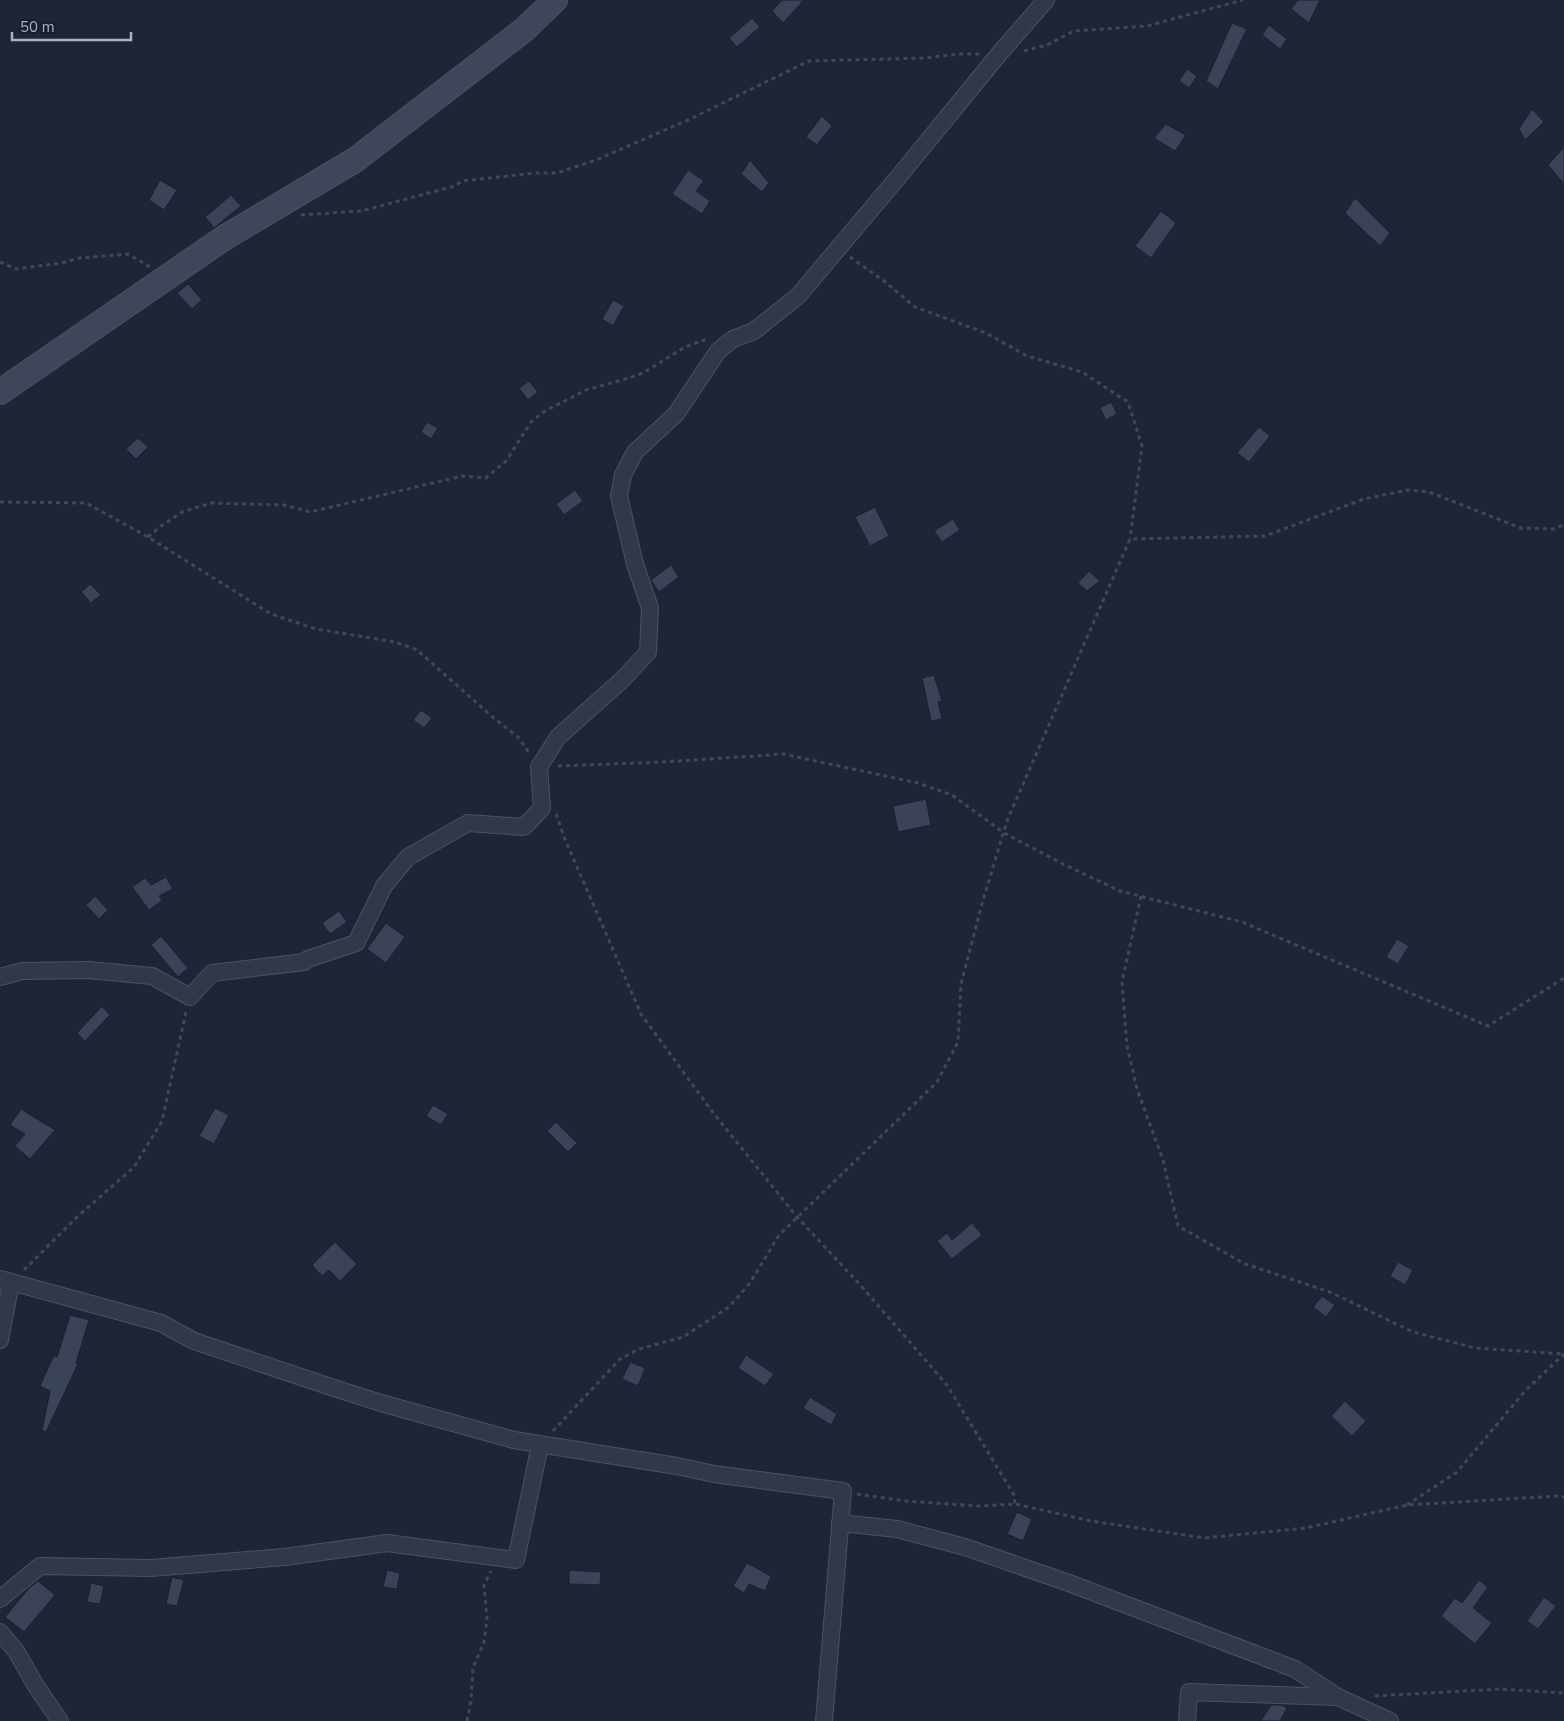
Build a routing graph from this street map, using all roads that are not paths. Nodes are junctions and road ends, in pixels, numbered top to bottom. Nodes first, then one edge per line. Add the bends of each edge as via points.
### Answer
1 (555, 0) edge
2 (1046, 0) edge
3 (0, 392) edge
4 (0, 977) edge
5 (6, 1281) edge
6 (0, 1340) edge
7 (540, 1445) junction
8 (840, 1522) junction
9 (0, 1599) edge
10 (0, 1632) edge
11 (1338, 1697) junction
12 (60, 1721) edge
13 (824, 1721) edge
14 (1187, 1721) edge
15 (1390, 1721) edge

1 - 3 main road via 525,29 355,160 224,238
2 - 4 street via 798,296 754,331 733,339 718,351 676,414 635,452 623,475 620,496 635,564 650,608 648,652 622,680 558,737 539,766 542,808 524,827 468,823 408,857 384,886 356,943 304,962 212,973 190,997 152,976 55,970 22,971
5 - 6 street
5 - 7 street via 161,1323 194,1341 382,1403
7 - 8 street via 714,1474 843,1491
7 - 9 street via 516,1560 387,1543 285,1557 151,1568 40,1566
8 - 11 street via 897,1530 974,1550 1296,1669
8 - 13 street
10 - 12 street via 16,1651
11 - 14 street via 1190,1692
11 - 15 street

